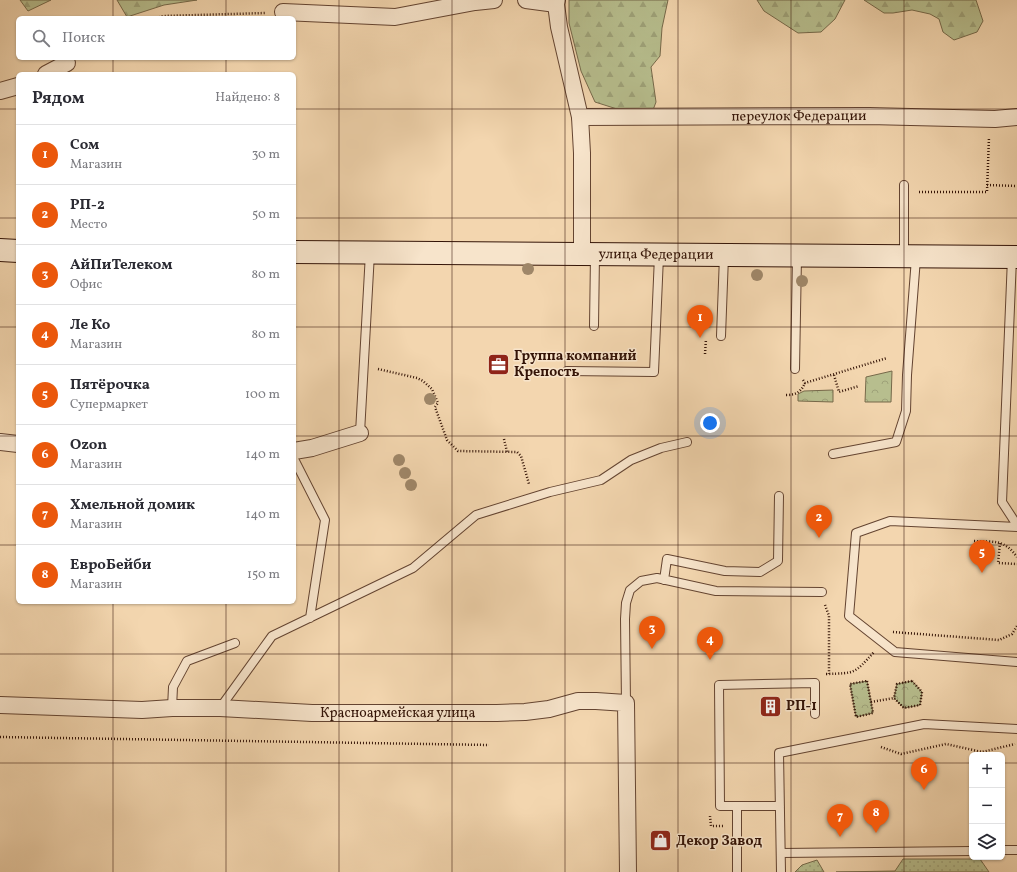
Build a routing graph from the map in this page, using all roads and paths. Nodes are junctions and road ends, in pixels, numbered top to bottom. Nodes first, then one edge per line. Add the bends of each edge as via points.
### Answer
1 (494, 0) edge
2 (526, 0) edge
3 (556, 2) edge
4 (283, 12) joint
5 (163, 16) edge
6 (66, 63) dead end
7 (50, 72) edge
8 (16, 87) edge
9 (0, 91) edge
10 (580, 117) junction
11 (1017, 117) edge
12 (994, 119) junction
13 (987, 185) junction
14 (1017, 186) edge
15 (904, 188) joint
16 (0, 250) edge
17 (16, 250) edge
18 (296, 252) edge
19 (370, 252) junction
20 (589, 254) junction
21 (659, 255) junction
22 (724, 255) junction
23 (797, 256) junction
24 (910, 257) junction
25 (1014, 257) edge
26 (594, 326) dead end
27 (721, 336) dead end
28 (887, 358) dead end
29 (364, 365) junction
30 (795, 368) joint
31 (567, 371) dead end
32 (834, 374) junction
33 (805, 383) junction
34 (859, 386) dead end
35 (786, 395) dead end
36 (360, 433) joint
37 (504, 439) dead end
38 (0, 442) edge
39 (687, 442) dead end
40 (16, 444) edge
41 (296, 451) edge
42 (507, 452) junction
43 (833, 454) dead end
44 (296, 463) edge
45 (779, 496) dead end
46 (533, 498) junction
47 (1017, 526) edge
48 (972, 541) dead end
49 (1000, 543) junction
50 (1017, 557) edge
51 (1017, 564) edge
52 (664, 580) junction
53 (822, 592) joint
54 (310, 618) junction
55 (1017, 626) edge
56 (886, 631) dead end
57 (235, 643) dead end
58 (883, 643) junction
59 (1017, 662) edge
60 (894, 698) junction
61 (871, 702) junction
62 (626, 703) junction
63 (0, 705) edge
64 (172, 708) junction
65 (220, 708) junction
66 (815, 714) dead end
67 (1017, 730) edge
68 (0, 737) edge
69 (1017, 744) edge
70 (489, 745) dead end
71 (874, 745) dead end
72 (736, 806) junction
73 (780, 806) junction
74 (1005, 850) edge
75 (1017, 850) edge
76 (969, 851) edge
77 (780, 853) junction
78 (628, 872) edge
79 (737, 872) edge
80 (781, 872) edge

1 - 4 street via 395,17
2 - 3 street
3 - 10 street via 559,27
4 - 5 path
6 - 7 street
8 - 9 street
10 - 12 street, переулок Федерации via 869,116
10 - 20 street
11 - 12 street, переулок Федерации
12 - 13 path via 994,137 989,137
13 - 14 path
13 - 15 path via 987,192
15 - 24 lane
16 - 17 main road
18 - 19 main road, улица Федерации
19 - 20 main road, улица Федерации
19 - 29 lane
20 - 21 main road, улица Федерации
20 - 26 lane
21 - 22 main road, улица Федерации
21 - 31 lane via 654,372
22 - 23 main road, улица Федерации
22 - 27 lane
23 - 24 main road, улица Федерации
23 - 30 lane
24 - 25 main road, улица Федерации
24 - 43 lane via 906,410 896,442
25 - 47 lane via 1002,502
28 - 32 path
29 - 36 lane
29 - 42 path via 417,378 427,385 438,403 435,407 447,440 458,451
30 - 33 path
32 - 33 path
32 - 34 path via 839,392
33 - 35 path via 802,390 794,395
36 - 41 street
37 - 42 path
38 - 40 street
39 - 46 lane via 631,460 601,480
42 - 46 path via 517,452 521,456
44 - 54 lane via 325,520
45 - 52 lane via 778,561 760,572 725,571 667,559
46 - 54 lane via 476,515 413,568
47 - 58 lane via 890,521 856,533 849,616
48 - 49 path
49 - 50 path via 1009,547
49 - 51 path via 998,563
52 - 53 lane via 716,592
52 - 62 lane via 657,578 641,581 630,590 625,619
53 - 58 path via 828,616 829,674 851,673 859,669
54 - 65 lane via 272,636
55 - 56 path via 1012,634 999,640
57 - 64 lane via 186,661 174,687
58 - 59 lane via 895,652
60 - 60 path via 904,708 920,705 922,692 912,681 897,684
60 - 61 path
61 - 61 path via 867,681 850,684 856,717 873,713
62 - 65 street, Красноармейская улица via 578,701 525,712 312,713
62 - 78 street
63 - 64 street, Красноармейская улица via 142,710
64 - 65 street, Красноармейская улица
66 - 72 lane via 815,683 718,685 720,806
67 - 73 lane via 924,724 778,753
68 - 70 path
69 - 71 path via 982,752 946,744 901,754
72 - 73 lane
72 - 79 lane
73 - 77 lane
74 - 75 lane
76 - 77 lane
77 - 80 lane

